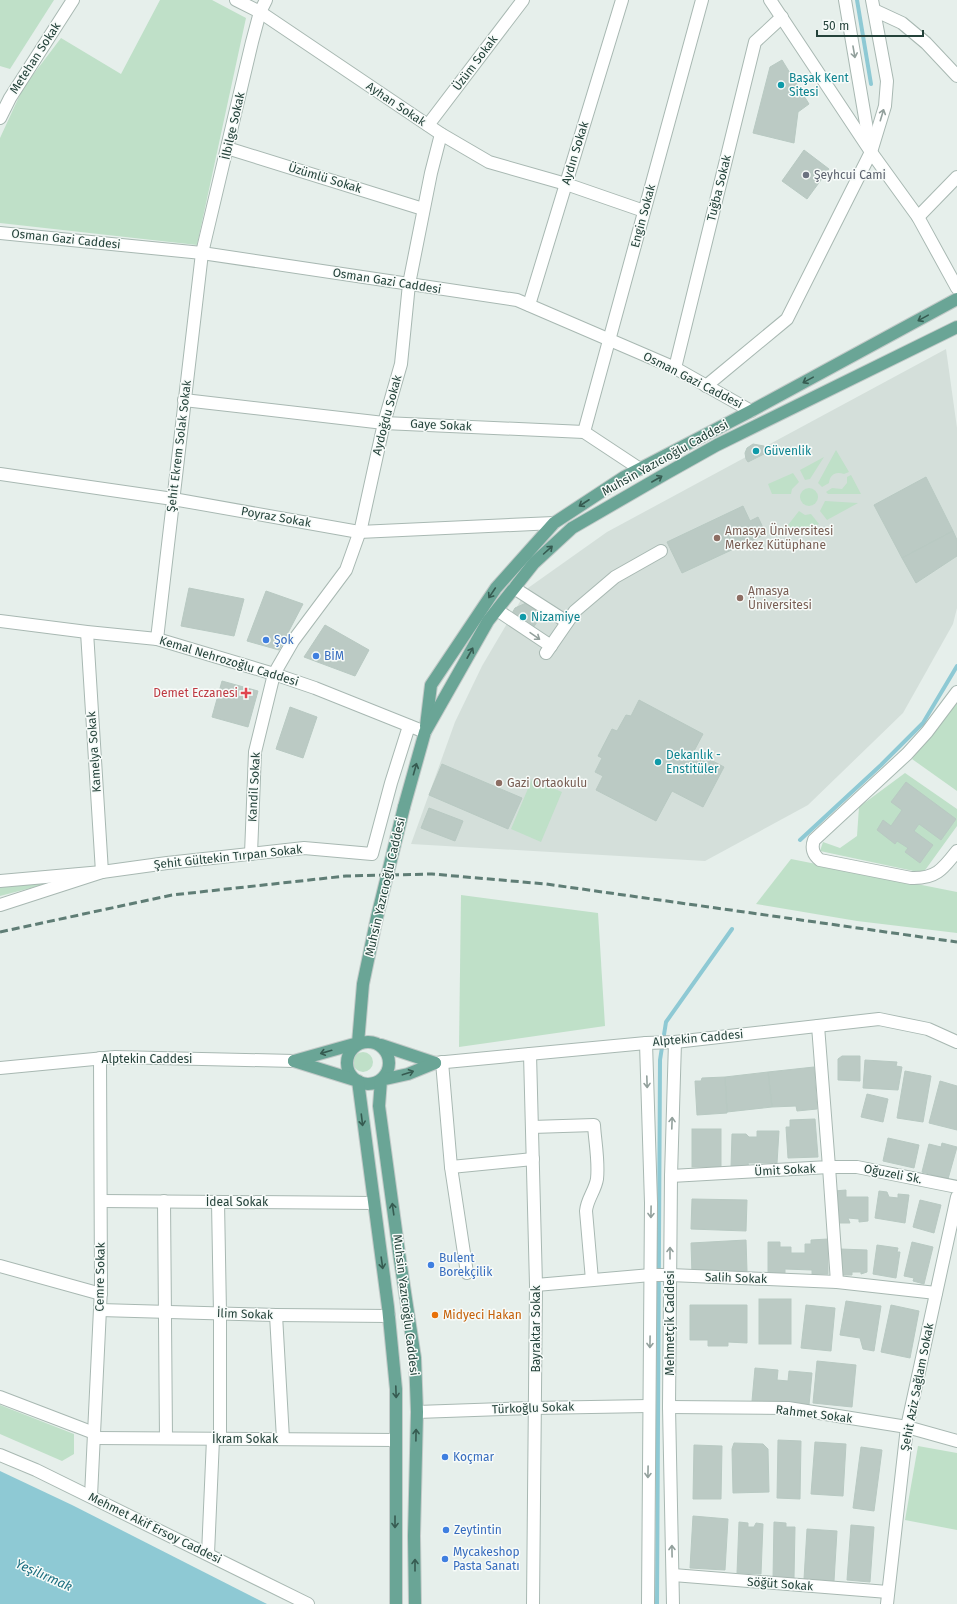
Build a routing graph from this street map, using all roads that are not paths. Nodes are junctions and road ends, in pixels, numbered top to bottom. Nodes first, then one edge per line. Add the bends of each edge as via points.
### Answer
1 (73, 0) edge
2 (236, 0) edge
3 (266, 0) edge
4 (523, 0) edge
5 (622, 0) edge
6 (702, 0) edge
7 (770, 0) edge
8 (845, 0) edge
9 (873, 5) edge
10 (260, 12) junction
11 (782, 17) junction
12 (957, 76) edge
13 (0, 118) edge
14 (428, 125) junction
15 (441, 134) junction
16 (227, 148) junction
17 (871, 152) junction
18 (957, 177) edge
19 (566, 184) junction
20 (423, 209) junction
21 (644, 211) junction
22 (918, 217) junction
23 (0, 233) edge
24 (202, 253) junction
25 (409, 284) junction
26 (957, 288) edge
27 (957, 300) edge
28 (529, 305) junction
29 (957, 327) edge
30 (609, 339) junction
31 (675, 368) junction
32 (706, 386) junction
33 (184, 400) junction
34 (751, 411) junction
35 (384, 423) junction
36 (584, 432) junction
37 (640, 469) junction
38 (0, 474) edge
39 (173, 499) junction
40 (554, 523) junction
41 (360, 532) junction
42 (661, 551) dead end
43 (514, 588) junction
44 (497, 610) junction
45 (0, 621) edge
46 (567, 622) junction
47 (87, 632) junction
48 (156, 639) junction
49 (274, 674) junction
50 (957, 692) edge
51 (409, 726) junction
52 (425, 732) junction
53 (957, 851) edge
54 (251, 854) junction
55 (102, 872) junction
56 (0, 881) edge
57 (0, 905) edge
58 (818, 1026) junction
59 (675, 1042) junction
60 (957, 1042) edge
61 (358, 1043) junction
62 (646, 1043) junction
63 (381, 1045) junction
64 (530, 1054) junction
65 (100, 1058) junction
66 (294, 1061) junction
67 (438, 1062) junction
68 (0, 1068) edge
69 (381, 1080) junction
70 (358, 1081) junction
71 (532, 1126) junction
72 (533, 1159) junction
73 (451, 1167) junction
74 (829, 1167) junction
75 (671, 1176) junction
76 (957, 1187) edge
77 (957, 1197) edge
78 (101, 1201) junction
79 (164, 1201) junction
80 (218, 1202) junction
81 (374, 1203) junction
82 (954, 1225) edge
83 (0, 1266) edge
84 (467, 1273) dead end
85 (651, 1275) junction
86 (670, 1275) junction
87 (592, 1280) junction
88 (837, 1282) junction
89 (536, 1285) junction
90 (936, 1293) junction
91 (101, 1294) junction
92 (100, 1310) junction
93 (166, 1312) junction
94 (220, 1313) junction
95 (276, 1315) junction
96 (389, 1316) junction
97 (0, 1396) edge
98 (649, 1406) junction
99 (669, 1407) junction
100 (535, 1408) junction
101 (417, 1412) junction
102 (908, 1427) junction
103 (94, 1435) junction
104 (166, 1438) junction
105 (216, 1439) junction
106 (283, 1439) junction
107 (396, 1440) junction
108 (957, 1441) edge
109 (0, 1455) edge
110 (91, 1496) junction
111 (208, 1554) junction
112 (673, 1575) junction
113 (888, 1598) edge
114 (308, 1604) edge
115 (396, 1604) edge
116 (415, 1604) edge
117 (533, 1604) edge
118 (648, 1604) edge
119 (673, 1604) edge

1 - 13 street, Metehan Sokak via 10,98
2 - 10 street, Ayhan Sokak
3 - 10 street, İlbilge Sokak
4 - 14 street, Üzüm Sokak
5 - 19 street, Aydın Sokak
6 - 21 street, Engin Sokak
7 - 11 street
8 -> 17 street
9 - 12 street via 926,43
17 -> 9 street via 885,106 887,81
10 - 14 street, Ayhan Sokak
10 - 16 street, İlbilge Sokak
11 - 17 street
11 - 31 street, Tuğba Sokak via 755,42
14 - 15 street, Ayhan Sokak
15 - 19 street, Ayhan Sokak via 490,162
15 - 20 street, Aydoğdu Sokak
16 - 20 street, Üzümlü Sokak
16 - 24 street, İlbilge Sokak
17 - 22 street
17 - 32 street via 787,319
18 - 22 street
19 - 21 street, Ayhan Sokak
19 - 28 street, Aydın Sokak
20 - 25 street, Aydoğdu Sokak
21 - 30 street, Engin Sokak
22 - 26 street
23 - 24 street, Osman Gazi Caddesi
24 - 25 street, Osman Gazi Caddesi
24 - 33 street, Şehit Ekrem Solak Sokak
25 - 28 street, Osman Gazi Caddesi via 517,300
25 - 35 street, Aydoğdu Sokak via 401,364
27 -> 34 main road, Muhsin Yazıcıoğlu Caddesi
28 - 30 street, Osman Gazi Caddesi
43 -> 29 main road, Muhsin Yazıcıoğlu Caddesi via 534,563 572,528 717,445
30 - 31 street, Osman Gazi Caddesi
30 - 36 street, Engin Sokak
31 - 32 street, Osman Gazi Caddesi
32 - 34 street, Osman Gazi Caddesi
33 - 35 street, Gaye Sokak
33 - 39 street, Şehit Ekrem Solak Sokak
34 - 37 main road, Muhsin Yazıcıoğlu Caddesi
35 - 36 street, Gaye Sokak
35 - 41 street, Aydoğdu Sokak
36 - 37 street
37 -> 40 main road, Muhsin Yazıcıoğlu Caddesi
38 - 39 street, Poyraz Sokak
39 - 41 street, Poyraz Sokak
39 - 48 street, Şehit Ekrem Solak Sokak
40 - 41 street, Poyraz Sokak
40 -> 52 main road, Muhsin Yazıcıoğlu Caddesi via 496,588 431,685
41 - 49 street, Aydoğdu Sokak via 346,570 293,642
42 - 46 street via 615,577 575,611
43 - 44 main road, Muhsin Yazıcıoğlu Caddesi
43 - 46 street
44 -> 46 street via 549,650
52 -> 44 main road, Muhsin Yazıcıoğlu Caddesi via 488,621
45 - 47 street, Kemal Nehrozoğlu Caddesi
47 - 48 street, Kemal Nehrozoğlu Caddesi
47 - 55 street, Kamelya Sokak
48 - 49 street, Kemal Nehrozoğlu Caddesi
49 - 51 street, Kemal Nehrozoğlu Caddesi
49 - 54 street, Kandil Sokak via 255,752
50 - 53 street via 908,754 814,840 812,847 820,860 920,879 942,870
51 - 52 street, Kemal Nehrozoğlu Caddesi
51 - 54 street, Şehit Gültekin Tırpan Sokak via 372,854 304,848
61 -> 52 main road, Muhsin Yazıcıoğlu Caddesi, bridge via 363,984 377,917
54 - 55 street, Şehit Gültekin Tırpan Sokak
55 - 56 street, Şehit Gültekin Tırpan Sokak
55 - 57 street
58 - 59 street, Alptekin Caddesi
58 - 60 street, Alptekin Caddesi via 879,1019 928,1029
58 - 74 street, Ümit Sokak
59 - 62 street, Alptekin Caddesi
75 -> 59 street, Mehmetçik Caddesi
61 - 63 main road via 368,1041
61 -> 66 main road
61 - 70 main road via 351,1050 347,1063 348,1070
62 - 64 street, Alptekin Caddesi
62 -> 85 street, Mehmetçik Caddesi
63 - 67 main road
63 - 69 main road via 389,1056 390,1063
64 - 67 street, Alptekin Caddesi
64 - 71 street, Bayraktar Sokak
65 - 66 street, Alptekin Caddesi
65 - 68 street, Alptekin Caddesi
65 - 78 street, Cemre Sokak
66 - 70 main road
69 -> 67 main road via 408,1074
67 - 73 street
69 - 70 main road via 369,1084
101 -> 69 main road, Muhsin Yazıcıoğlu Caddesi via 415,1358 379,1106
70 -> 81 main road, Muhsin Yazıcıoğlu Caddesi
71 - 72 street, Bayraktar Sokak
71 - 87 street via 594,1125 597,1177 586,1211
72 - 73 street
72 - 89 street, Bayraktar Sokak
73 - 84 street
74 - 75 street, Ümit Sokak
74 - 76 street, Oğuzeli Sk. via 857,1168
74 - 88 street
86 -> 75 street, Mehmetçik Caddesi
77 - 82 street, Şehit Aziz Sağlam Sokak
78 - 79 street, İdeal Sokak
78 - 91 street, Cemre Sokak
79 - 80 street, İdeal Sokak
79 - 93 street
80 - 81 street, İdeal Sokak
80 - 94 street
81 -> 96 main road, Muhsin Yazıcıoğlu Caddesi
82 - 90 street, Şehit Aziz Sağlam Sokak
83 - 91 street
85 - 86 street, Salih Sokak
85 - 87 street, Salih Sokak
85 -> 98 street, Mehmetçik Caddesi
86 - 88 street, Salih Sokak
86 - 99 street, Mehmetçik Caddesi
87 - 89 street, Salih Sokak
88 - 90 street, Salih Sokak
89 - 100 street, Bayraktar Sokak
90 - 102 street, Şehit Aziz Sağlam Sokak
91 - 92 street, Cemre Sokak
92 - 93 street, İlim Sokak
92 - 103 street, Cemre Sokak
93 - 94 street, İlim Sokak
93 - 104 street
94 - 95 street, İlim Sokak
94 - 105 street
95 - 96 street, İlim Sokak
95 - 106 street
96 -> 107 main road, Muhsin Yazıcıoğlu Caddesi via 396,1390
97 - 103 street
98 - 100 street, Türkoğlu Sokak
98 -> 118 street, Mehmetçik Caddesi
99 - 102 street, Rahmet Sokak via 788,1408
112 -> 99 street, Mehmetçik Caddesi
100 - 101 street, Türkoğlu Sokak
100 - 117 street, Bayraktar Sokak
116 -> 101 main road, Muhsin Yazıcıoğlu Caddesi
102 - 108 street, Rahmet Sokak
102 - 113 street, Şehit Aziz Sağlam Sokak
103 - 104 street, İkram Sokak
103 - 110 street, Cemre Sokak
104 - 105 street, İkram Sokak
105 - 106 street, İkram Sokak
105 - 111 street
106 - 107 street, İkram Sokak
107 -> 115 main road, Muhsin Yazıcıoğlu Caddesi
109 - 110 street, Mehmet Akif Ersoy Caddesi
110 - 111 street, Mehmet Akif Ersoy Caddesi
111 - 114 street, Mehmet Akif Ersoy Caddesi
112 - 113 street, Söğüt Sokak
112 - 119 street, Mehmetçik Caddesi

